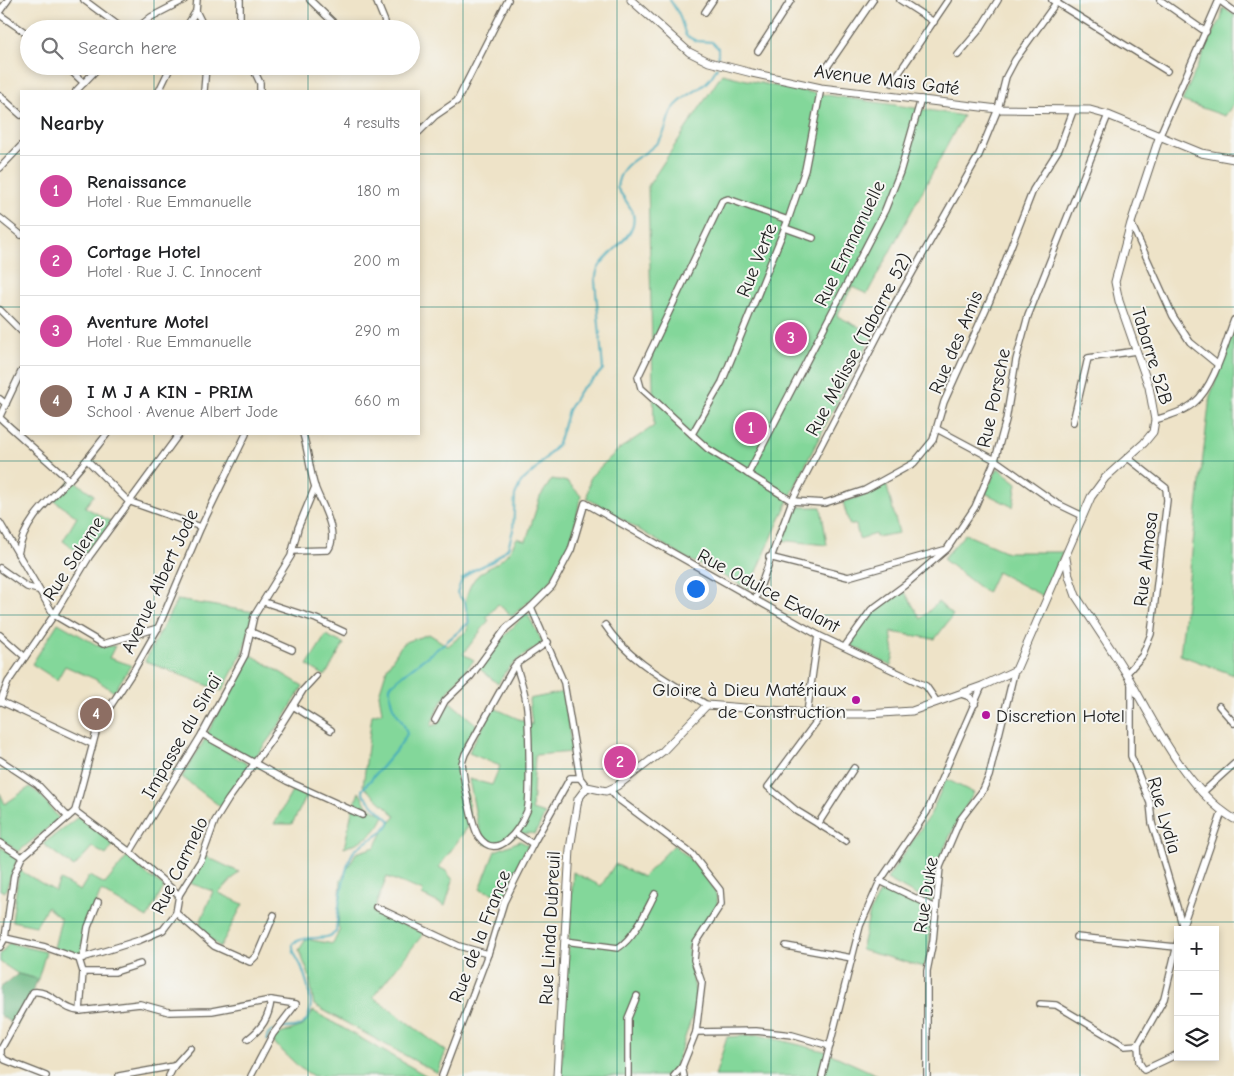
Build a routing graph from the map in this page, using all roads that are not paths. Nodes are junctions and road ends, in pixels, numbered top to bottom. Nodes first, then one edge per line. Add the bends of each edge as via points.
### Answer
1 (8, 0) edge
2 (84, 0) edge
3 (184, 0) edge
4 (197, 0) edge
5 (240, 0) edge
6 (310, 0) edge
7 (376, 0) edge
8 (508, 0) edge
9 (631, 0) edge
10 (713, 0) edge
11 (791, 0) edge
12 (873, 0) edge
13 (900, 0) edge
14 (948, 0) edge
15 (998, 0) edge
16 (1160, 0) edge
17 (1219, 0) edge
18 (1055, 1) edge
19 (168, 3) edge
20 (0, 11) edge
21 (196, 11) junction
22 (1234, 11) edge
23 (706, 12) dead end
24 (0, 15) edge
25 (111, 20) edge
26 (147, 20) edge
27 (190, 20) edge
28 (200, 20) edge
29 (240, 20) edge
30 (331, 20) edge
31 (384, 20) edge
32 (934, 22) junction
33 (20, 29) edge
34 (1206, 32) junction
35 (758, 51) dead end
36 (958, 55) dead end
37 (825, 70) dead end
38 (1167, 71) dead end
39 (76, 75) edge
40 (92, 75) edge
41 (167, 75) edge
42 (205, 75) edge
43 (256, 75) edge
44 (84, 83) junction
45 (892, 84) dead end
46 (821, 88) junction
47 (77, 90) edge
48 (159, 90) edge
49 (204, 90) edge
50 (260, 90) edge
51 (0, 96) edge
52 (921, 100) junction
53 (998, 109) junction
54 (1073, 111) junction
55 (20, 114) edge
56 (1108, 115) junction
57 (420, 131) edge
58 (1160, 135) junction
59 (20, 147) edge
60 (1234, 159) edge
61 (0, 168) edge
62 (0, 218) edge
63 (788, 220) junction
64 (1131, 223) junction
65 (785, 228) junction
66 (20, 234) edge
67 (813, 238) dead end
68 (0, 310) edge
69 (1234, 320) edge
70 (20, 330) edge
71 (1136, 351) junction
72 (1217, 364) junction
73 (20, 374) edge
74 (0, 399) edge
75 (6, 404) junction
76 (0, 417) edge
77 (1154, 420) junction
78 (1073, 422) dead end
79 (937, 429) junction
80 (692, 434) junction
81 (106, 435) edge
82 (178, 435) edge
83 (246, 435) edge
84 (304, 435) edge
85 (1128, 458) junction
86 (87, 460) junction
87 (995, 460) junction
88 (748, 474) junction
89 (69, 480) junction
90 (315, 487) junction
91 (792, 501) junction
92 (128, 502) junction
93 (1083, 516) junction
94 (0, 523) edge
95 (201, 527) junction
96 (947, 549) junction
97 (292, 551) junction
98 (18, 554) junction
99 (769, 557) junction
100 (1066, 558) junction
101 (0, 568) edge
102 (38, 590) junction
103 (756, 598) junction
104 (264, 602) junction
105 (532, 607) junction
106 (54, 615) junction
107 (605, 625) dead end
108 (158, 628) junction
109 (249, 631) junction
110 (344, 632) dead end
111 (0, 635) edge
112 (818, 635) junction
113 (548, 642) junction
114 (845, 646) junction
115 (292, 650) dead end
116 (25, 657) junction
117 (516, 664) junction
118 (1014, 673) junction
119 (1126, 674) junction
120 (316, 676) dead end
121 (1131, 684) junction
122 (982, 686) junction
123 (961, 694) junction
124 (0, 702) edge
125 (938, 702) junction
126 (975, 704) junction
127 (294, 706) junction
128 (707, 706) junction
129 (1219, 706) dead end
130 (807, 713) junction
131 (822, 714) junction
132 (435, 720) dead end
133 (1234, 723) edge
134 (332, 730) dead end
135 (202, 734) junction
136 (92, 744) junction
137 (0, 760) edge
138 (254, 762) junction
139 (854, 768) dead end
140 (1232, 769) edge
141 (580, 778) junction
142 (587, 787) junction
143 (610, 790) junction
144 (1202, 793) junction
145 (74, 810) junction
146 (1222, 812) junction
147 (362, 815) dead end
148 (68, 817) junction
149 (1234, 819) edge
150 (818, 824) junction
151 (516, 833) junction
152 (846, 841) dead end
153 (0, 843) edge
154 (533, 844) junction
155 (130, 852) junction
156 (22, 857) junction
157 (880, 881) junction
158 (656, 894) dead end
159 (179, 895) junction
160 (98, 902) dead end
161 (376, 907) dead end
162 (936, 908) junction
163 (176, 913) junction
164 (274, 915) dead end
165 (1182, 926) edge
166 (1182, 926) edge
167 (1076, 937) dead end
168 (5, 938) junction
169 (565, 941) junction
170 (1174, 944) edge
171 (786, 946) dead end
172 (0, 947) edge
173 (488, 954) junction
174 (1174, 957) edge
175 (852, 958) junction
176 (81, 959) junction
177 (140, 964) dead end
178 (83, 972) junction
179 (637, 996) dead end
180 (271, 1000) junction
181 (1040, 1004) dead end
182 (80, 1011) junction
183 (696, 1032) junction
184 (248, 1040) dead end
185 (1138, 1045) junction
186 (830, 1046) junction
187 (190, 1048) dead end
188 (1174, 1056) edge
189 (174, 1066) junction
190 (682, 1067) junction
191 (824, 1074) edge
192 (46, 1076) edge
193 (119, 1076) edge
194 (169, 1076) edge
195 (251, 1076) edge
196 (442, 1076) edge
197 (557, 1076) edge
198 (628, 1076) edge
199 (674, 1076) edge
200 (684, 1076) edge
201 (927, 1076) edge

1 - 20 street
2 - 25 street
3 - 19 street
4 - 21 street
5 - 29 street
6 - 30 street
7 - 31 street
8 - 57 street via 457,101
9 - 46 street, Avenue Maïs Gaté via 689,52 719,64
10 - 23 street
11 - 35 street
12 - 37 street
13 - 32 street
14 - 32 street
15 - 36 street
16 - 34 street
17 - 22 street
17 - 34 street
18 - 38 street
18 - 53 street, Rue Mélisse (Tabarre 52) via 1006,77
19 - 26 street
21 - 27 street
21 - 28 street
24 - 33 street
32 - 45 street
34 - 58 street
39 - 44 street
40 - 44 street
41 - 48 street
42 - 49 street
43 - 50 street
44 - 47 street
46 - 52 street, Avenue Maïs Gaté
46 - 63 street, Rue Verte via 805,170
51 - 55 street
52 - 53 street, Avenue Maïs Gaté
52 - 88 street, Rue Emmanuelle via 885,210
53 - 54 street, Avenue Maïs Gaté
53 - 91 street, Rue Mélisse (Tabarre 52) via 979,155 893,307
54 - 56 street, Avenue Maïs Gaté via 1090,110
54 - 79 street, Rue des Amis via 1059,149 1033,190 990,300 944,402
56 - 58 street, Avenue Maïs Gaté
56 - 87 street, Rue Porsche via 1028,316
58 - 60 street, Avenue Maïs Gaté via 1201,153
58 - 64 street, Tabarre 52B
59 - 61 street
62 - 66 street
63 - 65 street, Rue Verte
63 - 80 street via 728,199 722,201 639,372 641,388
64 - 71 street, Tabarre 52B via 1115,282
64 - 72 street via 1173,316 1190,342
65 - 67 street
65 - 80 street, Rue Verte via 722,382
68 - 70 street
69 - 72 street
71 - 77 street, Tabarre 52B via 1149,387
71 - 78 street via 1088,358
72 - 77 street via 1207,388 1194,403
73 - 75 street
74 - 75 street
75 - 76 street
76 - 89 street
77 - 85 street, Tabarre 52B via 1153,432
79 - 87 street
79 - 91 street, Rue des Amis via 933,440 914,463 865,490 825,503
80 - 88 street via 708,449
81 - 86 street
82 - 92 street, Rue Saleme
83 - 95 street, Avenue Albert Jode
84 - 90 street
85 - 93 street, Tabarre 52B via 1105,478 1091,497
85 - 119 street, Rue Almosa via 1166,488 1167,500 1151,634 1142,656
86 - 89 street
86 - 92 street
87 - 93 street via 1056,503
87 - 96 street, Rue Porsche via 975,507
88 - 91 street
89 - 98 street via 42,505 21,540
90 - 97 street, Impasse du Sinaï
90 - 97 street via 327,510 330,548
91 - 99 street, Rue Mélisse (Tabarre 52)
92 - 95 street
92 - 106 street, Rue Saleme via 89,556
93 - 100 street, Tabarre 52B
94 - 98 street
95 - 108 street, Avenue Albert Jode
96 - 99 street via 848,577
96 - 114 street, Rue Porsche via 871,610
97 - 104 street, Impasse du Sinaï
98 - 102 street
99 - 103 street, Rue Mélisse (Tabarre 52)
100 - 118 street, Tabarre 52B
100 - 119 street via 1068,576 1076,596
101 - 102 street via 27,587
102 - 106 street
103 - 105 street, Rue Odulce Exalant via 690,565 585,503 570,550 552,586
103 - 112 street, Rue Odulce Exalant
104 - 109 street, Impasse du Sinaï
104 - 110 street
105 - 113 street
105 - 132 street via 506,628 470,676 445,701
106 - 108 street via 104,644
106 - 116 street, Rue Saleme
107 - 128 street via 614,639 635,658
108 - 136 street, Avenue Albert Jode via 98,725
109 - 115 street
109 - 135 street, Impasse du Sinaï via 245,655
111 - 116 street
112 - 114 street, Rue Odulce Exalant
112 - 130 street
113 - 117 street
113 - 141 street via 566,689
114 - 125 street, Rue Odulce Exalant via 926,686
116 - 124 street, Rue Saleme via 8,682
117 - 151 street via 527,702 529,769 528,809
117 - 151 street via 462,763 478,837 495,846
118 - 122 street
118 - 162 street, Rue Duke via 989,776 983,790 960,820 940,867
119 - 121 street
120 - 127 street, Rue Carmelo
121 - 144 street
121 - 165 street, Rue Lydia via 1131,756 1150,803 1152,823
122 - 123 street
122 - 126 street
123 - 125 street
123 - 126 street via 970,697
124 - 136 street
125 - 131 street via 912,711
126 - 157 street via 927,812
127 - 134 street
127 - 138 street, Rue Carmelo
128 - 130 street
128 - 143 street via 663,751
129 - 133 street
130 - 131 street
131 - 150 street via 768,787
135 - 138 street
135 - 155 street, Impasse du Sinaï
136 - 145 street, Avenue Albert Jode
137 - 148 street via 38,785
138 - 147 street via 287,781
138 - 159 street, Rue Carmelo via 216,822 201,860
139 - 150 street
140 - 144 street
141 - 142 street
141 - 154 street, Rue de la France via 570,778
142 - 143 street
142 - 169 street, Rue Linda Dubreuil via 578,800 570,848
143 - 183 street via 692,854 720,890 721,904 696,943 694,960 702,983
144 - 146 street
145 - 148 street, Avenue Albert Jode
145 - 155 street
146 - 149 street
146 - 166 street
148 - 156 street, Avenue Albert Jode
150 - 152 street
151 - 154 street
153 - 156 street
154 - 173 street, Rue de la France via 504,902
155 - 159 street
156 - 168 street, Avenue Albert Jode via 14,875
157 - 162 street
157 - 175 street via 860,926
158 - 169 street via 618,948
159 - 163 street, Rue Carmelo
160 - 176 street
161 - 173 street via 459,946
162 - 201 street, Rue Duke via 927,971
163 - 164 street via 214,946 250,962 257,954
163 - 176 street, Rue Carmelo via 162,930
167 - 170 street
168 - 172 street, Avenue Albert Jode
168 - 176 street
169 - 197 street, Rue Linda Dubreuil
171 - 175 street
173 - 196 street, Rue de la France
174 - 185 street via 1164,999
175 - 186 street
176 - 178 street
177 - 178 street via 115,972
178 - 182 street
179 - 198 street via 628,1018
180 - 182 street via 212,1010 169,1012 140,1004
180 - 184 street via 264,1023
180 - 195 street via 296,1004 273,1034
181 - 185 street via 1056,1004 1125,1046
182 - 192 street via 68,1009 42,992 33,992 1,1049 5,1060
183 - 186 street via 756,1031 792,1035
183 - 190 street
185 - 188 street via 1139,1062 1144,1070
186 - 191 street
187 - 189 street
189 - 193 street
189 - 194 street
190 - 199 street
190 - 200 street

